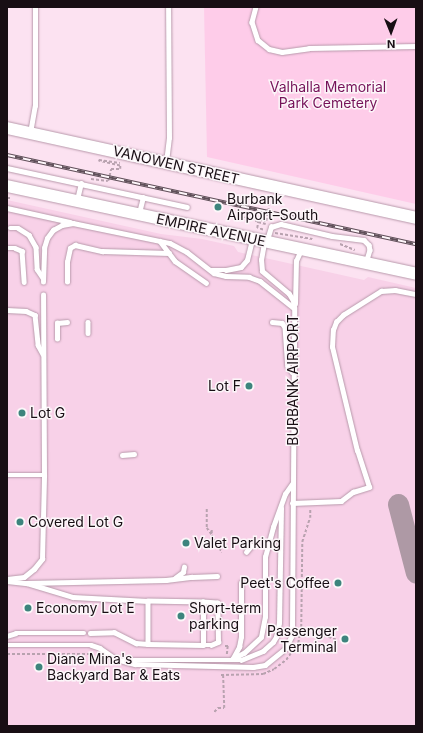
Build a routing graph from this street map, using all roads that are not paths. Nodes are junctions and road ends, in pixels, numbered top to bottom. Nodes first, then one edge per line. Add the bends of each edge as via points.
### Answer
1 (34, 7) edge
2 (168, 7) edge
3 (256, 7) edge
4 (416, 46) edge
5 (7, 128) edge
6 (30, 134) junction
7 (166, 163) junction
8 (7, 168) edge
9 (81, 183) junction
10 (7, 186) edge
11 (143, 197) junction
12 (77, 202) junction
13 (187, 207) dead end
14 (7, 208) edge
15 (139, 215) junction
16 (416, 218) edge
17 (73, 223) junction
18 (10, 228) dead end
19 (262, 238) junction
20 (160, 241) junction
21 (7, 248) edge
22 (301, 250) junction
23 (169, 253) junction
24 (366, 263) junction
25 (211, 270) junction
26 (416, 274) edge
27 (24, 282) dead end
28 (67, 282) dead end
29 (206, 283) dead end
30 (416, 294) edge
31 (43, 296) dead end
32 (294, 308) junction
33 (7, 310) edge
34 (67, 322) dead end
35 (88, 322) dead end
36 (272, 322) dead end
37 (88, 333) dead end
38 (57, 339) dead end
39 (43, 354) junction
40 (293, 374) junction
41 (134, 454) dead end
42 (122, 455) dead end
43 (7, 475) edge
44 (44, 475) junction
45 (293, 483) junction
46 (292, 504) junction
47 (281, 508) junction
48 (251, 546) dead end
49 (246, 552) dead end
50 (184, 567) dead end
51 (217, 576) dead end
52 (174, 579) junction
53 (7, 580) edge
54 (27, 583) junction
55 (241, 583) dead end
56 (148, 601) junction
57 (203, 602) junction
58 (84, 633) dead end
59 (90, 633) dead end
60 (7, 636) edge
61 (148, 644) junction
62 (7, 645) edge
63 (203, 645) junction
64 (120, 660) junction
65 (230, 660) junction

1 - 6 lane via 35,106
2 - 7 lane via 169,138
3 - 4 lane via 252,22 258,40 269,49 282,52 309,48
5 - 6 main road, VANOWEN STREET
6 - 7 main road, VANOWEN STREET
7 - 16 main road, VANOWEN STREET
8 - 9 lane
9 - 11 lane
9 - 12 lane
10 - 12 main road, EMPIRE AVENUE
11 - 13 lane
11 - 15 lane
12 - 15 main road, EMPIRE AVENUE
14 - 17 lane, BURBANK AIRPORT
15 - 19 main road, EMPIRE AVENUE
17 - 18 lane via 53,230 47,238 44,248 43,280 37,269 36,247 29,235 18,228
17 - 20 lane, BURBANK AIRPORT
19 - 22 main road, EMPIRE AVENUE
19 - 24 lane via 276,224 364,240 370,250
19 - 25 lane via 241,267
19 - 32 lane via 262,271 289,294
20 - 23 lane
20 - 25 lane, BURBANK AIRPORT via 181,248
21 - 27 lane via 15,248 22,252
22 - 24 main road, EMPIRE AVENUE
22 - 32 lane via 296,262
23 - 28 lane via 102,251 75,245 70,248 66,262
23 - 29 lane
24 - 26 main road, EMPIRE AVENUE
25 - 32 lane, BURBANK AIRPORT via 220,275 255,279
30 - 46 lane via 395,290 381,291 343,315 333,330 332,347 369,487 353,492 341,501
31 - 39 lane
32 - 40 lane, BURBANK AIRPORT
33 - 39 lane via 26,311 35,315 38,345
34 - 38 lane via 58,323
35 - 37 lane
36 - 40 lane via 282,323 285,327 288,366
39 - 44 lane
40 - 45 lane, BURBANK AIRPORT
41 - 42 lane
43 - 44 lane
44 - 53 lane via 42,559 24,577
45 - 46 lane, BURBANK AIRPORT
45 - 47 lane, BURBANK AIRPORT via 285,494
46 - 64 lane, BURBANK AIRPORT via 292,628 286,648 266,665 253,667 135,664
47 - 65 lane, BURBANK AIRPORT via 265,557 265,617 261,637 244,653
47 - 65 lane, BURBANK AIRPORT via 279,623 276,637 258,654 241,660
48 - 49 lane
50 - 52 lane via 183,572
51 - 52 lane
52 - 54 lane
53 - 54 lane
54 - 56 lane via 73,597
55 - 65 lane via 241,637 236,654
56 - 57 lane
56 - 61 lane
57 - 63 lane
57 - 63 lane via 217,603 218,642
58 - 60 lane via 16,633
59 - 61 lane via 114,632 136,643
61 - 63 lane
62 - 64 lane, BURBANK AIRPORT via 91,645
64 - 65 lane, BURBANK AIRPORT

